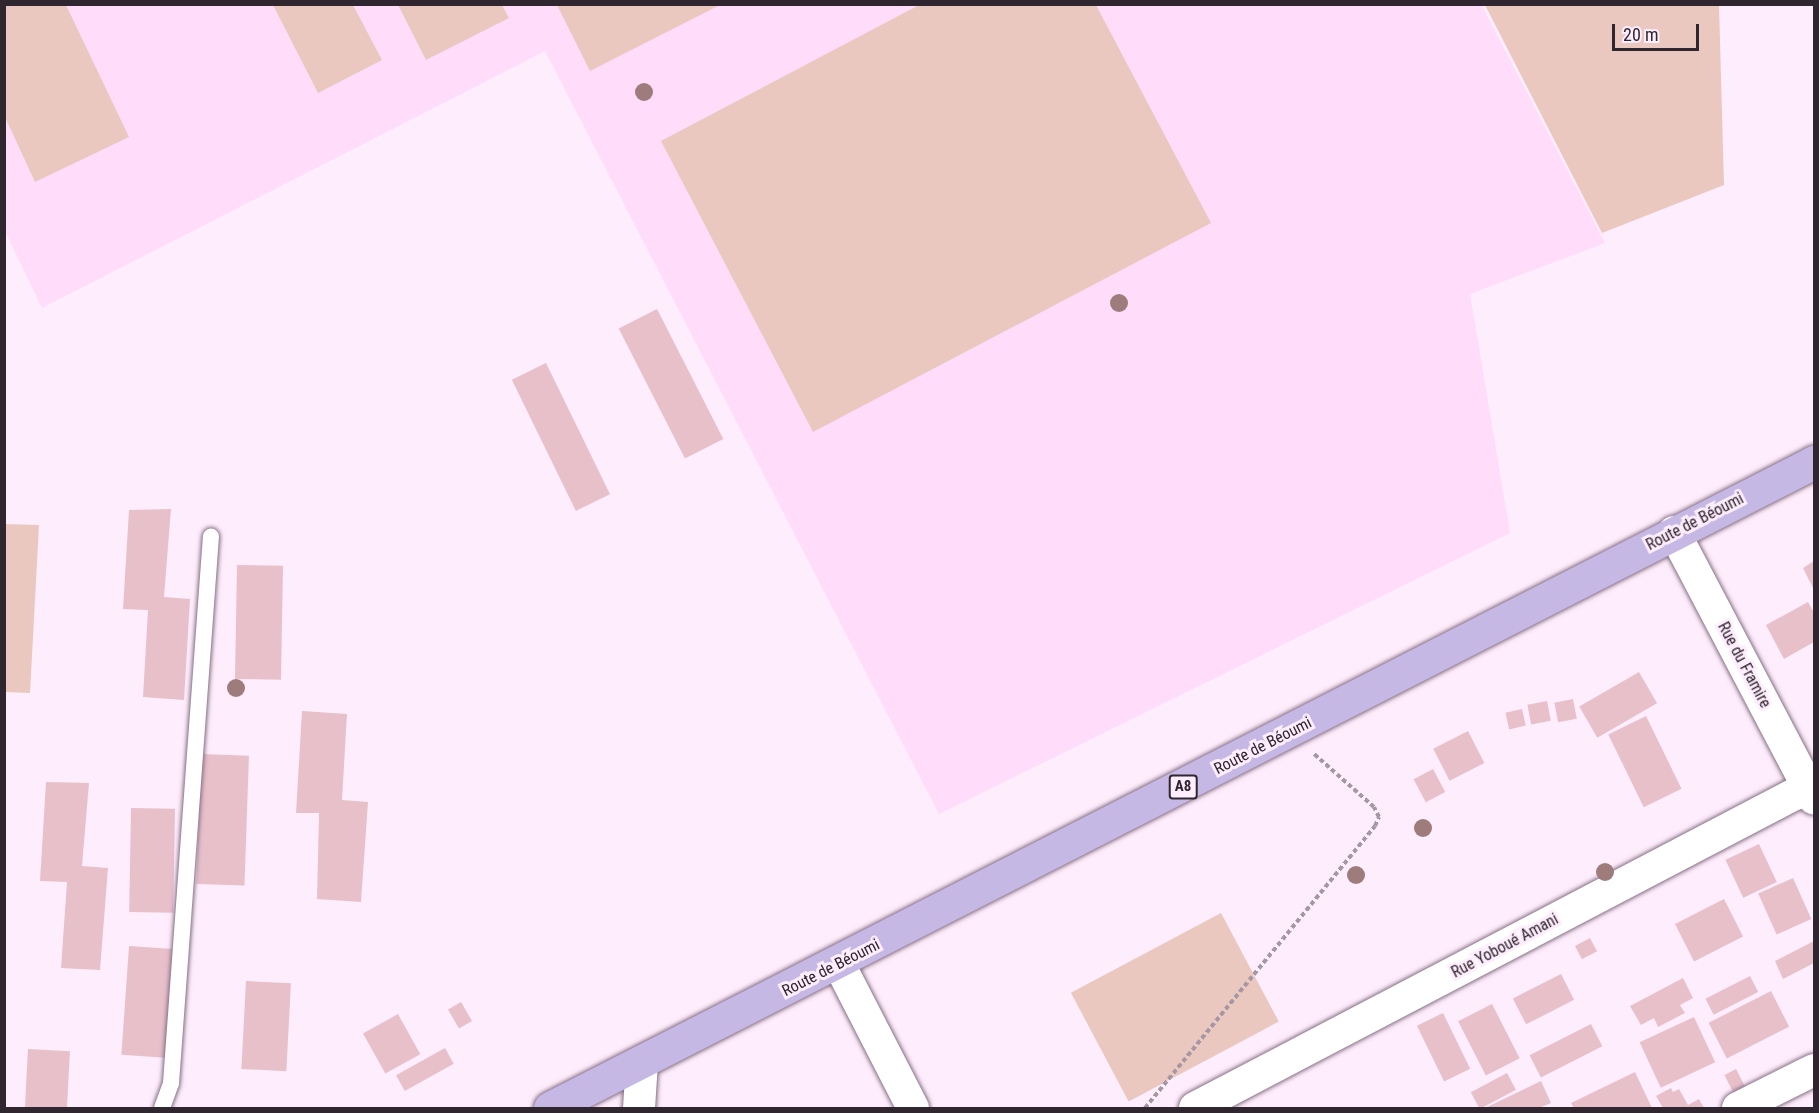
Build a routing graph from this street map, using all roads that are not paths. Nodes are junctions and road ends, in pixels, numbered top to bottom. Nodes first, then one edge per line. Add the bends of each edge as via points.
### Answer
1 (1815, 462) edge
2 (1674, 532) junction
3 (211, 536) dead end
4 (1812, 790) edge
5 (839, 964) junction
6 (642, 1062) junction
7 (1815, 1070) edge
8 (162, 1108) edge
9 (550, 1108) edge
10 (639, 1108) edge
11 (913, 1108) edge
12 (1195, 1108) edge
13 (1738, 1108) edge

1 - 2 main road, Route de Béoumi / A8
2 - 4 street, Rue du Framire
2 - 5 main road, Route de Béoumi / A8
3 - 8 lane via 171,1083
4 - 12 street, Rue Yoboué Amani
5 - 6 main road, Route de Béoumi / A8
5 - 11 street
6 - 9 main road, Route de Béoumi / A8
6 - 10 street
7 - 13 street

